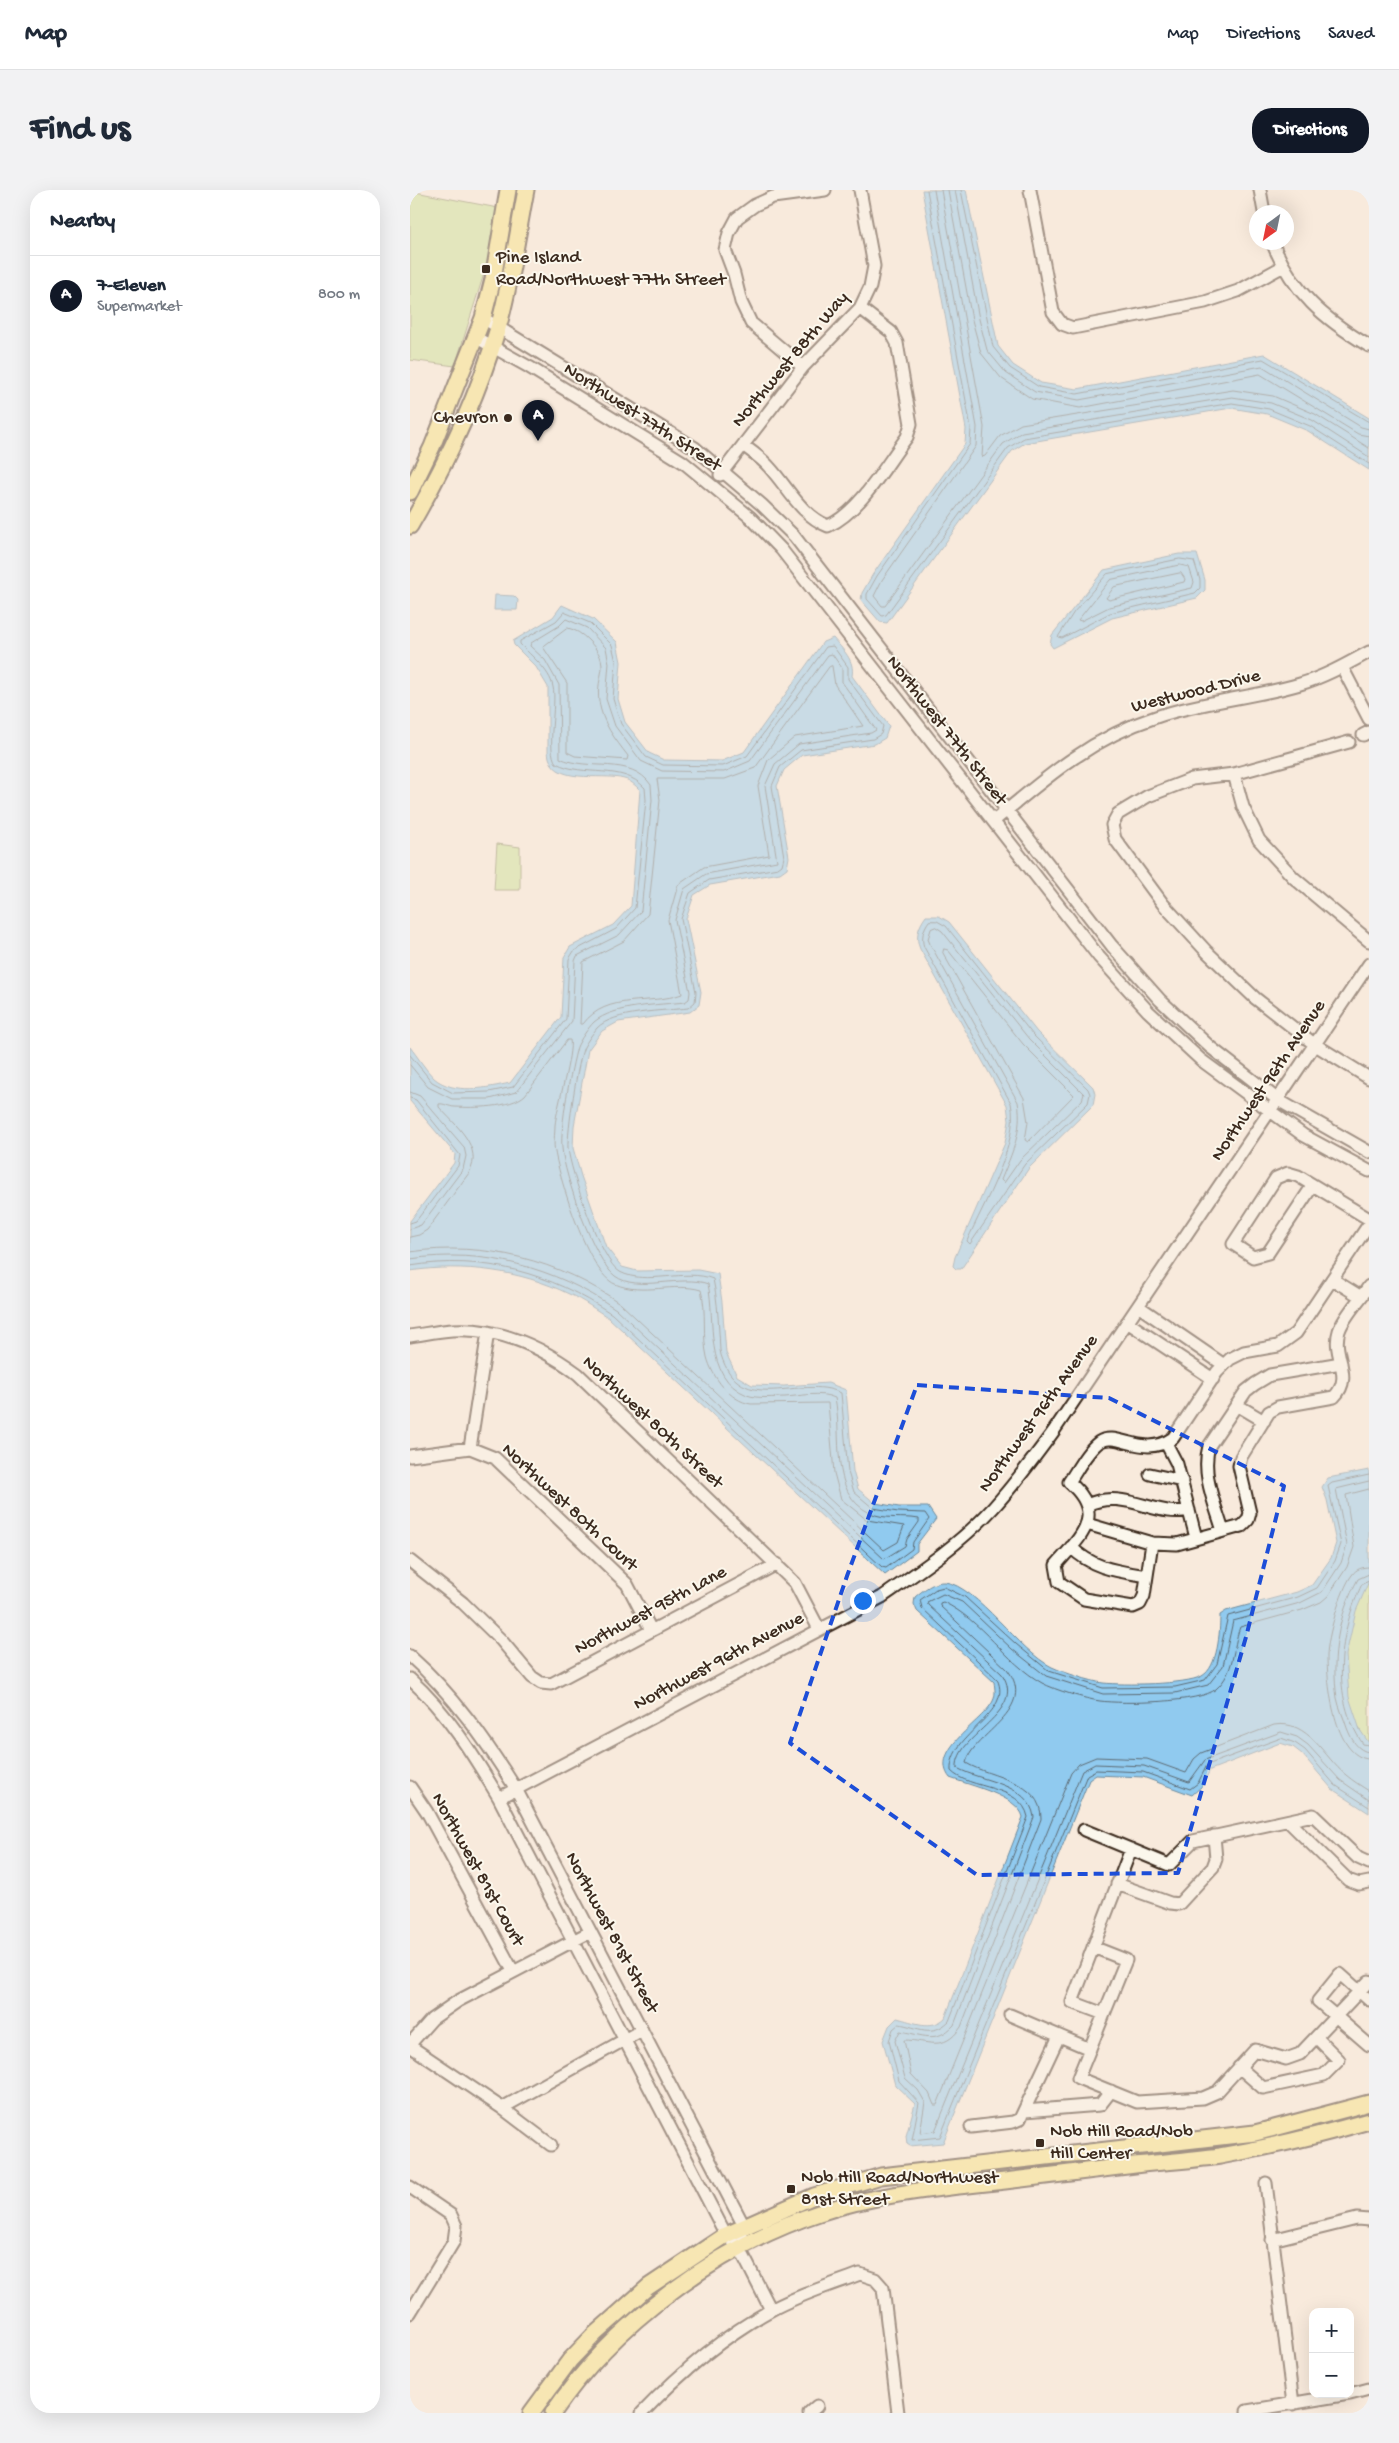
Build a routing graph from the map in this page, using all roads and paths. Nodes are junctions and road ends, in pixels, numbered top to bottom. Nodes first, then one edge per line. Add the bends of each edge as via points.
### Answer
1 (508, 190) edge
2 (526, 190) edge
3 (825, 190) edge
4 (860, 190) edge
5 (1030, 190) edge
6 (1260, 190) edge
7 (1263, 205) edge
8 (1275, 250) edge
9 (1282, 267) junction
10 (860, 308) junction
11 (483, 318) junction
12 (498, 327) junction
13 (475, 337) junction
14 (1369, 346) edge
15 (492, 347) junction
16 (803, 367) junction
17 (589, 383) junction
18 (582, 400) junction
19 (743, 445) junction
20 (723, 471) junction
21 (713, 484) junction
22 (410, 492) edge
23 (410, 526) edge
24 (1369, 652) edge
25 (1342, 666) junction
26 (1369, 719) edge
27 (1349, 742) dead end
28 (1234, 774) junction
29 (1007, 810) junction
30 (994, 821) junction
31 (1369, 941) edge
32 (1369, 964) edge
33 (1314, 1044) junction
34 (1369, 1078) edge
35 (1278, 1100) junction
36 (1270, 1112) junction
37 (1369, 1152) edge
38 (1369, 1171) edge
39 (1313, 1185) junction
40 (1369, 1219) edge
41 (1369, 1224) edge
42 (1332, 1279) junction
43 (1369, 1286) edge
44 (1361, 1297) junction
45 (1138, 1306) junction
46 (1127, 1322) junction
47 (488, 1332) junction
48 (410, 1336) edge
49 (1193, 1343) junction
50 (1182, 1358) junction
51 (1341, 1363) junction
52 (1224, 1364) junction
53 (1213, 1379) junction
54 (1237, 1405) junction
55 (1264, 1422) junction
56 (1166, 1443) junction
57 (470, 1448) junction
58 (410, 1456) edge
59 (1150, 1474) dead end
60 (1182, 1480) junction
61 (1087, 1505) junction
62 (1189, 1510) junction
63 (1087, 1524) junction
64 (1223, 1531) junction
65 (1196, 1538) junction
66 (1152, 1543) junction
67 (1071, 1547) junction
68 (410, 1561) edge
69 (776, 1564) junction
70 (1147, 1576) junction
71 (819, 1629) junction
72 (651, 1630) junction
73 (410, 1656) edge
74 (410, 1679) edge
75 (410, 1787) edge
76 (516, 1789) junction
77 (499, 1798) junction
78 (1288, 1821) junction
79 (1084, 1830) dead end
80 (1214, 1836) junction
81 (1131, 1849) junction
82 (1369, 1863) edge
83 (1369, 1882) edge
84 (1117, 1884) junction
85 (590, 1932) junction
86 (574, 1940) junction
87 (1093, 1947) junction
88 (513, 1971) junction
89 (1369, 1981) edge
90 (1360, 1991) junction
91 (1369, 2000) edge
92 (1104, 2014) junction
93 (1010, 2015) dead end
94 (1336, 2016) junction
95 (642, 2030) junction
96 (1059, 2036) junction
97 (1316, 2038) junction
98 (625, 2040) junction
99 (410, 2045) edge
100 (1369, 2045) edge
101 (1090, 2049) junction
102 (1239, 2067) junction
103 (1111, 2091) junction
104 (1369, 2103) edge
105 (502, 2108) junction
106 (1025, 2111) junction
107 (1369, 2121) edge
108 (971, 2127) dead end
109 (550, 2145) dead end
110 (1266, 2183) dead end
111 (410, 2187) edge
112 (1369, 2220) edge
113 (744, 2226) junction
114 (726, 2235) junction
115 (1272, 2240) junction
116 (739, 2247) junction
117 (771, 2310) junction
118 (410, 2313) edge
119 (1369, 2389) edge
120 (1354, 2393) edge
121 (1327, 2398) edge
122 (1293, 2404) junction
123 (1247, 2412) dead end
124 (531, 2413) edge
125 (554, 2413) edge
126 (642, 2413) edge
127 (898, 2413) edge

1 - 11 main road
2 - 12 main road
3 - 16 street via 774,197 755,205 737,218 725,250 751,323
4 - 10 street, Northwest 88th Way via 874,266 870,287
5 - 9 street via 1053,312 1062,324 1073,328 1205,302 1238,291
6 - 7 street
8 - 9 street
9 - 14 street via 1308,300 1335,325
10 - 16 street, Northwest 88th Way
10 - 19 street via 892,332 897,343 911,424 907,437 852,510 828,526 814,520 770,467
11 - 12 street, Northwest 77th Street
11 - 13 main road
12 - 15 main road
12 - 17 street, Northwest 77th Street
13 - 15 street, Northwest 77th Street
13 - 22 main road
15 - 18 street, Northwest 77th Street
15 - 23 main road via 431,489
16 - 19 street, Northwest 88th Way
17 - 18 street
17 - 20 street, Northwest 77th Street via 695,448
18 - 21 street, Northwest 77th Street
19 - 20 street, Northwest 88th Way
20 - 21 street, Northwest 88th Way
20 - 29 street, Northwest 77th Street via 794,536
21 - 30 street, Northwest 77th Street via 782,549
24 - 25 street, Westwood Drive
25 - 26 street
25 - 29 street, Westwood Drive via 1303,684 1156,717 1112,734 1069,759
27 - 28 street
28 - 31 street via 1243,808 1259,840 1294,878
28 - 33 street via 1192,779 1148,796 1118,814 1112,825 1115,839 1163,904 1207,952 1255,998
29 - 30 street, Westwood Drive
29 - 35 street, Northwest 77th Street via 1112,946 1160,1000 1210,1046
30 - 36 street, Northwest 77th Street via 1100,956 1148,1011 1201,1060
32 - 33 street, Northwest 96th Avenue
33 - 34 street
33 - 35 street, Northwest 96th Avenue
35 - 36 street, Northwest 96th Avenue
35 - 37 street, Northwest 77th Street
36 - 38 street, Northwest 77th Street via 1303,1135
36 - 45 street, Northwest 96th Avenue
39 - 39 street via 1268,1253 1253,1257 1233,1244 1276,1178 1288,1173
39 - 40 street
41 - 42 street
42 - 44 street
42 - 52 street via 1288,1341 1244,1352
43 - 44 street
44 - 51 street via 1339,1330 1337,1340
45 - 46 street, Northwest 96th Avenue
45 - 49 street
46 - 50 street
46 - 71 street, Northwest 96th Avenue via 1023,1473 992,1509 921,1570 882,1597
47 - 48 street, Northwest 80th Street via 454,1330
47 - 57 street
47 - 69 street, Northwest 80th Street via 528,1343 554,1356 578,1374
49 - 50 street
49 - 52 street
50 - 53 street
51 - 54 street via 1270,1375 1246,1391
51 - 55 street via 1344,1383 1334,1397 1278,1407
52 - 53 street
53 - 56 street via 1173,1438
54 - 55 street
54 - 64 street via 1209,1446 1206,1463
55 - 64 street via 1239,1466 1250,1512 1248,1520 1242,1526
56 - 60 street via 1178,1464
56 - 61 street via 1150,1448 1111,1439 1101,1441 1090,1450 1069,1482
57 - 58 street, Northwest 80th Court
57 - 72 street, Northwest 80th Court via 495,1458 627,1584
59 - 60 street
60 - 62 street
61 - 62 street via 1111,1498 1171,1510
61 - 63 street
62 - 65 street
63 - 66 street
63 - 67 street
64 - 65 street
65 - 66 street via 1176,1544
66 - 70 street
67 - 70 street via 1100,1568
67 - 70 street via 1056,1565 1058,1582 1084,1599 1132,1607 1140,1604 1144,1596
68 - 72 street, Northwest 95th Lane via 463,1604 541,1683 551,1684
69 - 71 street, Northwest 80th Street via 795,1583
69 - 72 street, Northwest 95th Lane
71 - 76 street, Northwest 96th Avenue
73 - 76 street, Northwest 81st Street via 459,1705
74 - 77 street, Northwest 81st Street via 471,1751
75 - 88 street, Northwest 81st Court via 427,1812
76 - 77 street, Northwest 96th Avenue
76 - 85 street, Northwest 81st Street
77 - 86 street, Northwest 81st Street
78 - 80 street
78 - 82 street via 1313,1815 1358,1858
78 - 83 street via 1348,1880 1359,1884
79 - 81 street
80 - 81 street via 1193,1841 1169,1865
80 - 84 street via 1216,1859 1213,1867 1179,1904 1170,1904
81 - 84 street
84 - 87 street
85 - 86 street
85 - 95 street, Northwest 81st Street
86 - 88 street
86 - 98 street, Northwest 81st Street
87 - 92 street via 1072,2002
87 - 92 street via 1126,1960
88 - 99 street via 438,2014
89 - 90 street
90 - 91 street
90 - 94 street
90 - 94 street via 1340,1974 1318,2001
92 - 101 street
93 - 96 street
94 - 97 street
94 - 100 street
95 - 98 street
95 - 113 street, Northwest 81st Street
96 - 101 street
96 - 106 street
97 - 102 street via 1300,2054 1286,2059 1255,2050
97 - 102 street via 1339,2060 1324,2075 1263,2088
98 - 105 street
98 - 114 street, Northwest 81st Street
99 - 105 street
101 - 103 street via 1078,2078
102 - 103 street via 1217,2092 1203,2098 1137,2102
103 - 106 street via 1100,2105
104 - 113 main road via 1255,2133 881,2176 814,2196
105 - 109 street
106 - 108 street via 1020,2119 1013,2122
107 - 116 main road via 1303,2140 1218,2156 892,2195 819,2213
110 - 115 street
111 - 118 street via 451,2215 456,2226 454,2241
112 - 115 street via 1358,2219
113 - 114 main road
113 - 116 street
114 - 116 street, Northwest 81st Street
114 - 124 main road via 648,2287 595,2334 570,2360
115 - 122 street
116 - 117 street, Northwest 81st Street
116 - 125 main road via 658,2302 620,2333 585,2371
117 - 126 street via 673,2380
117 - 127 street via 860,2274 875,2279 883,2288
119 - 120 street
121 - 122 street
122 - 123 street

